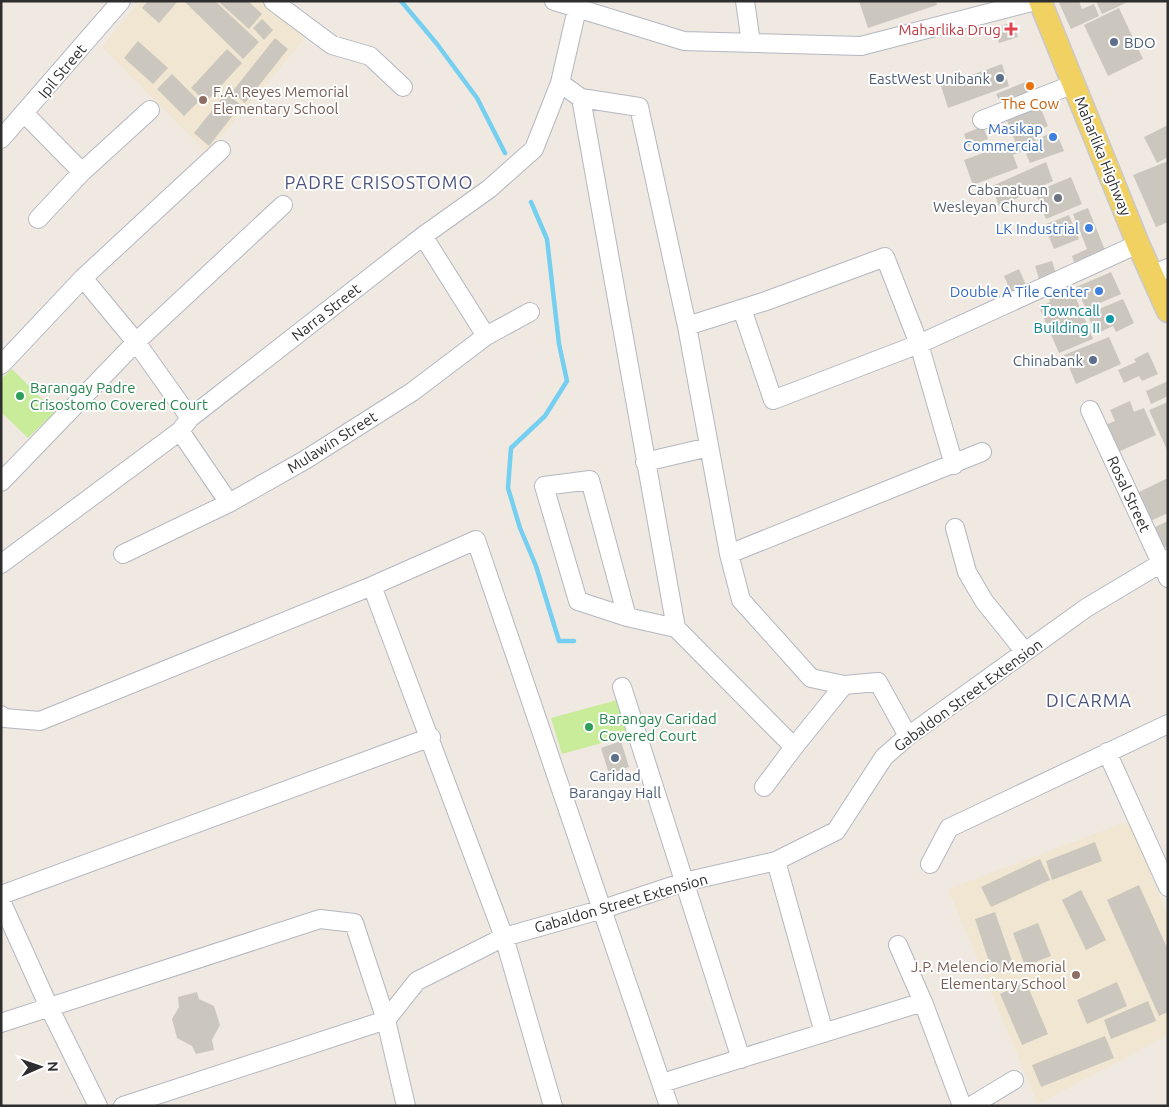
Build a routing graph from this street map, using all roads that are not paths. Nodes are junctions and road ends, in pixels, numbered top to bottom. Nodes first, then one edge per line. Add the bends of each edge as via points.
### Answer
1 (121, 1) edge
2 (273, 1) edge
3 (554, 1) edge
4 (745, 1) edge
5 (1035, 1) edge
6 (1040, 1) edge
7 (577, 5) edge
8 (751, 43) junction
9 (560, 82) junction
10 (1074, 84) junction
11 (403, 87) dead end
12 (581, 98) junction
13 (150, 110) dead end
14 (25, 114) junction
15 (982, 120) dead end
16 (1, 139) edge
17 (221, 150) dead end
18 (82, 172) junction
19 (283, 205) dead end
20 (38, 219) dead end
21 (423, 236) junction
22 (1138, 244) junction
23 (1160, 272) edge
24 (83, 278) junction
25 (742, 309) junction
26 (1168, 311) edge
27 (530, 312) dead end
28 (687, 326) junction
29 (486, 336) junction
30 (136, 342) junction
31 (919, 344) junction
32 (1, 365) edge
33 (1090, 410) dead end
34 (185, 424) junction
35 (709, 447) junction
36 (982, 452) dead end
37 (645, 462) junction
38 (954, 465) junction
39 (1, 482) edge
40 (229, 503) junction
41 (956, 528) dead end
42 (123, 554) dead end
43 (729, 554) junction
44 (1, 564) edge
45 (1166, 566) edge
46 (372, 586) junction
47 (627, 617) junction
48 (676, 628) junction
49 (1026, 652) junction
50 (844, 685) junction
51 (622, 687) dead end
52 (1, 715) edge
53 (1168, 724) edge
54 (908, 736) junction
55 (431, 737) junction
56 (794, 747) junction
57 (1108, 752) junction
58 (764, 787) dead end
59 (1160, 849) edge
60 (776, 861) junction
61 (930, 864) dead end
62 (684, 882) junction
63 (1168, 887) edge
64 (1, 895) edge
65 (1, 901) edge
66 (603, 910) junction
67 (504, 937) junction
68 (898, 945) dead end
69 (923, 1002) junction
70 (49, 1007) junction
71 (386, 1020) junction
72 (1, 1023) edge
73 (824, 1033) junction
74 (741, 1059) junction
75 (1014, 1080) dead end
76 (662, 1083) junction
77 (98, 1106) edge
78 (123, 1106) edge
79 (406, 1106) edge
80 (553, 1106) edge
81 (669, 1106) edge
82 (962, 1106) edge
83 (970, 1106) edge

1 - 14 street, Ipil Street
2 - 11 street via 332,45 370,56
3 - 7 street
4 - 8 street
5 - 8 street via 861,46
6 - 10 main road, Maharlika Highway
7 - 8 street via 684,41
7 - 9 street, Narra Street
9 - 12 street
9 - 21 street, Narra Street via 534,150 489,189
10 - 15 street
10 - 22 main road, Maharlika Highway
12 - 28 street via 639,107
12 - 37 street
13 - 18 street
14 - 16 street, Ipil Street
14 - 18 street
17 - 24 street
18 - 20 street
19 - 30 street
21 - 29 street
21 - 34 street, Narra Street
22 - 23 main road, Maharlika Highway
22 - 31 street
23 - 26 main road, Maharlika Highway
24 - 30 street
24 - 32 street
25 - 28 street
25 - 31 street via 885,257
25 - 31 street via 773,400
27 - 29 street, Mulawin Street
28 - 35 street
29 - 40 street, Mulawin Street via 412,392 305,460
30 - 34 street
30 - 39 street
31 - 38 street
33 - 45 street, Rosal Street
34 - 40 street
34 - 44 street, Narra Street
35 - 37 street
35 - 43 street
36 - 38 street
37 - 48 street
38 - 43 street
40 - 42 street, Mulawin Street
41 - 49 street via 967,572 984,601
43 - 50 street via 741,600 777,642 811,678
45 - 49 street, Gabaldon Street Extension via 1086,608
46 - 52 street via 40,721 4,718
46 - 55 street
46 - 66 street via 476,540
47 - 47 street via 578,601 544,486 590,480
47 - 48 street
48 - 56 street
49 - 54 street, Gabaldon Street Extension
50 - 54 street via 878,682
50 - 56 street
51 - 62 street
53 - 57 street
54 - 60 street, Gabaldon Street Extension via 884,757 836,831
55 - 64 street
55 - 67 street
56 - 58 street
57 - 59 street
57 - 61 street via 949,828
59 - 63 street
60 - 62 street, Gabaldon Street Extension
60 - 73 street
62 - 66 street, Gabaldon Street Extension
62 - 74 street
65 - 70 street
66 - 67 street, Gabaldon Street Extension
66 - 76 street
67 - 71 street, Gabaldon Street Extension via 417,981
67 - 80 street
68 - 69 street
69 - 73 street
69 - 82 street
70 - 71 street via 320,919 354,923
70 - 72 street
70 - 77 street
71 - 78 street
71 - 79 street
73 - 74 street
74 - 76 street
75 - 83 street
76 - 81 street

